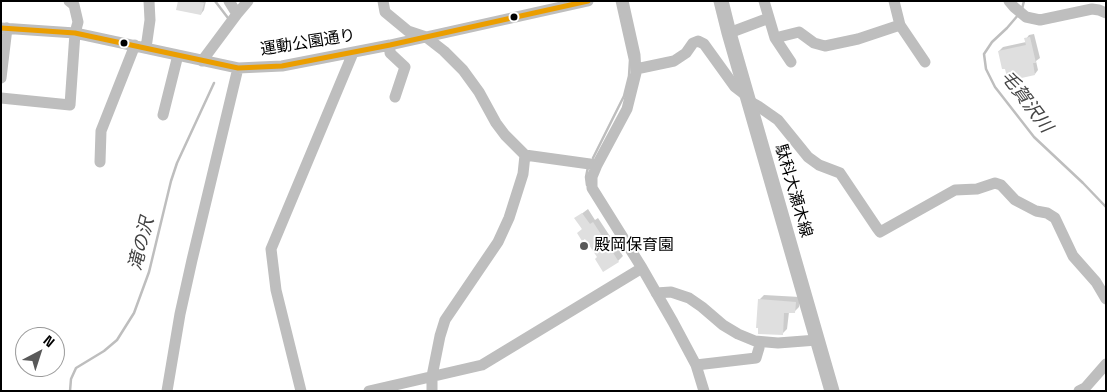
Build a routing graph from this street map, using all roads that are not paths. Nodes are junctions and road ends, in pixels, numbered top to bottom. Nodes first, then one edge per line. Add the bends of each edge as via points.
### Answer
1 (149, 1) edge
2 (229, 1) edge
3 (248, 1) edge
4 (383, 1) edge
5 (588, 1) edge
6 (623, 1) edge
7 (721, 1) edge
8 (764, 1) edge
9 (894, 1) edge
10 (74, 2) edge
11 (1011, 4) edge
12 (1106, 13) edge
13 (236, 14) junction
14 (769, 18) junction
15 (900, 25) junction
16 (4, 28) edge
17 (74, 32) junction
18 (729, 33) junction
19 (426, 37) junction
20 (775, 38) junction
21 (390, 45) junction
22 (140, 46) junction
23 (353, 52) junction
24 (178, 55) junction
25 (202, 61) junction
26 (791, 62) dead end
27 (925, 62) dead end
28 (238, 68) junction
29 (636, 69) junction
30 (1, 78) edge
31 (395, 97) dead end
32 (1, 98) edge
33 (748, 99) junction
34 (163, 115) dead end
35 (525, 155) junction
36 (100, 162) dead end
37 (597, 165) junction
38 (642, 268) junction
39 (1101, 280) edge
40 (656, 293) junction
41 (1106, 299) edge
42 (817, 340) junction
43 (759, 348) dead end
44 (1106, 364) edge
45 (696, 366) junction
46 (432, 376) junction
47 (167, 391) edge
48 (301, 391) edge
49 (369, 391) edge
50 (432, 391) edge
51 (704, 391) edge
52 (831, 391) edge
53 (1079, 391) edge

1 - 22 street via 150,20
2 - 13 street
3 - 13 street
4 - 19 street via 385,12 408,31
5 - 19 street, 運動公園通り
6 - 29 street
7 - 18 main road, 駄科大瀬木線
8 - 14 street
9 - 15 street
10 - 17 street via 78,22
11 - 12 street via 1026,17 1040,20 1092,10
13 - 25 street
14 - 18 street
14 - 20 street
15 - 20 street via 825,46 814,43 799,32
15 - 27 street
16 - 17 street, 運動公園通り
16 - 30 street
17 - 22 street, 運動公園通り
17 - 32 street via 70,105
18 - 33 main road, 駄科大瀬木線
19 - 21 street, 運動公園通り
19 - 35 street via 463,70 496,123
20 - 26 street
21 - 23 street, 運動公園通り
21 - 31 street via 390,53 405,67
22 - 24 street, 運動公園通り
22 - 36 street via 101,131
23 - 28 street, 運動公園通り via 282,66
23 - 48 street via 271,249 276,290
24 - 25 street, 運動公園通り
24 - 34 street
25 - 28 street, 運動公園通り
28 - 47 street via 180,314
29 - 33 street via 674,61 698,41 704,44 735,87
29 - 37 street via 627,109
33 - 39 street via 778,120 808,158 840,173 880,232 955,190 977,189 995,183 1015,200 1055,218 1072,256
33 - 42 main road, 駄科大瀬木線
35 - 37 street
35 - 46 street via 523,174 498,242 445,320
37 - 38 street via 592,188
38 - 40 street
38 - 46 street via 482,365
39 - 41 street
40 - 42 street via 671,292 689,298 723,325 755,341
40 - 45 street
42 - 52 main road, 駄科大瀬木線
43 - 45 street via 756,358
44 - 53 street
45 - 51 street
46 - 49 street
46 - 50 street

